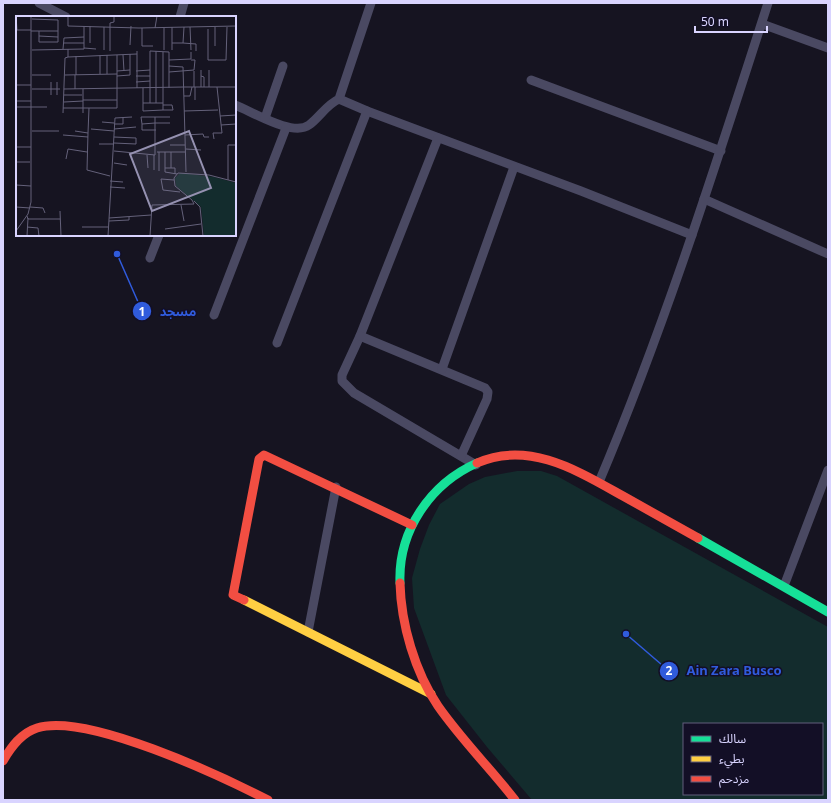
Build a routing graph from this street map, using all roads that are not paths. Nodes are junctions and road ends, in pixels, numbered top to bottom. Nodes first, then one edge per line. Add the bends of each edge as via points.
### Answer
1 (40, 3) edge
2 (184, 3) edge
3 (371, 3) edge
4 (768, 3) edge
5 (64, 16) edge
6 (180, 16) edge
7 (762, 24) junction
8 (828, 48) edge
9 (283, 66) dead end
10 (531, 80) dead end
11 (339, 99) junction
12 (236, 105) edge
13 (367, 111) junction
14 (265, 118) junction
15 (286, 128) junction
16 (438, 138) junction
17 (721, 151) junction
18 (514, 167) junction
19 (704, 199) junction
20 (692, 234) junction
21 (159, 236) edge
22 (828, 254) edge
23 (150, 258) dead end
24 (214, 315) dead end
25 (360, 336) junction
26 (277, 342) dead end
27 (442, 369) junction
28 (461, 456) junction
29 (476, 464) junction
30 (828, 470) edge
31 (599, 482) junction
32 (336, 487) junction
33 (412, 525) junction
34 (784, 586) junction
35 (828, 612) edge
36 (308, 632) junction
37 (431, 694) junction
38 (3, 761) edge
39 (268, 800) edge
40 (515, 800) edge

1 - 5 street
2 - 6 street
3 - 11 street
4 - 7 street
7 - 8 street
7 - 17 street
9 - 14 street
10 - 17 street
11 - 13 street
11 - 15 street via 328,105 303,129
12 - 14 street
13 - 16 street
13 - 26 street
14 - 15 street
15 - 24 street
16 - 18 street
16 - 25 street
17 - 19 street
18 - 20 street via 581,190
18 - 27 street
19 - 20 street
19 - 22 street
20 - 31 street
21 - 23 street
25 - 27 street
25 - 28 street via 342,375 346,387
27 - 28 street via 485,388 488,392
28 - 29 street
29 - 31 main road via 505,456 528,456 573,468
29 - 33 main road via 447,479 426,502
30 - 34 street
31 - 34 main road
32 - 33 main road
32 - 36 street
32 - 36 main road via 264,455 259,459 233,595
33 - 37 main road via 401,557 401,599 410,639
34 - 35 main road
36 - 37 main road
37 - 40 main road
38 - 39 main road via 15,742 35,728 62,725 79,727 171,755

